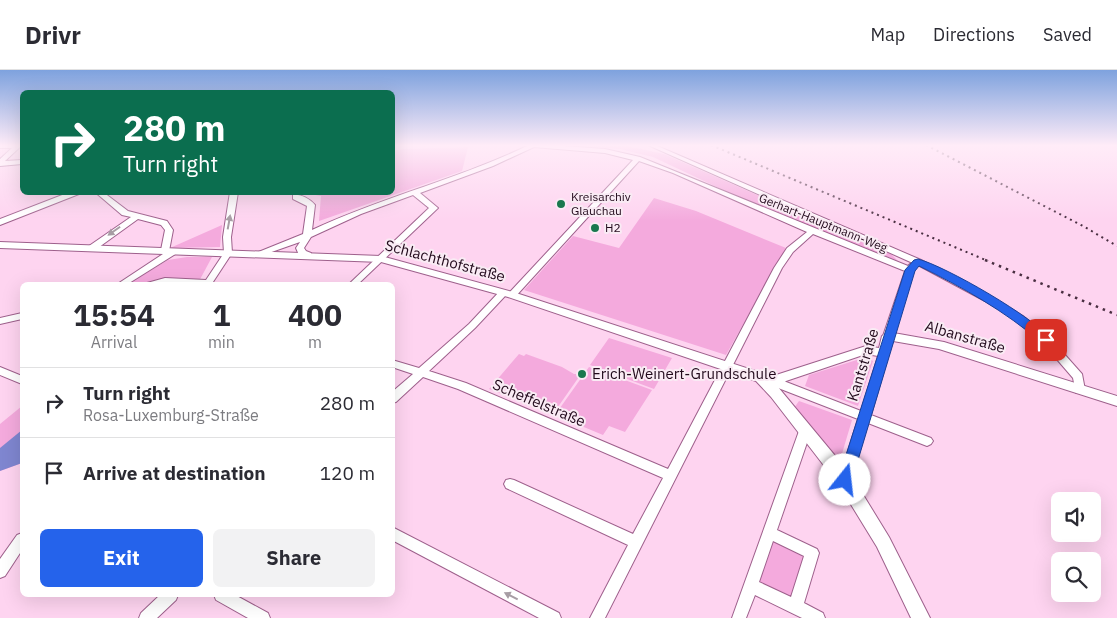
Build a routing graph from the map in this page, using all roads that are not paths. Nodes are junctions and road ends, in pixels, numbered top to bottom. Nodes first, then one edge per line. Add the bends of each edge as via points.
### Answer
1 (477, 171) edge
2 (626, 171) edge
3 (671, 171) edge
4 (711, 171) edge
5 (414, 192) junction
6 (72, 195) edge
7 (102, 195) edge
8 (234, 195) edge
9 (296, 197) dead end
10 (137, 216) junction
11 (0, 222) edge
12 (812, 231) junction
13 (307, 236) junction
14 (0, 245) edge
15 (92, 248) junction
16 (170, 251) junction
17 (228, 253) junction
18 (260, 253) junction
19 (308, 255) junction
20 (381, 259) junction
21 (918, 262) junction
22 (910, 270) junction
23 (124, 282) edge
24 (161, 282) edge
25 (179, 282) edge
26 (209, 282) edge
27 (355, 282) edge
28 (508, 294) junction
29 (20, 316) edge
30 (0, 321) edge
31 (888, 336) junction
32 (884, 353) junction
33 (395, 363) edge
34 (728, 366) junction
35 (0, 371) edge
36 (422, 372) junction
37 (20, 379) edge
38 (776, 388) junction
39 (1080, 390) junction
40 (395, 396) edge
41 (1117, 401) edge
42 (864, 416) junction
43 (805, 431) junction
44 (927, 441) dead end
45 (671, 476) junction
46 (845, 480) junction
47 (510, 484) dead end
48 (770, 533) junction
49 (395, 535) edge
50 (20, 542) edge
51 (636, 542) junction
52 (0, 571) edge
53 (752, 586) junction
54 (169, 597) edge
55 (225, 597) edge
56 (795, 607) junction
57 (146, 618) edge
58 (263, 618) edge
59 (554, 618) edge
60 (597, 618) edge
61 (739, 618) edge
62 (818, 618) edge
63 (921, 618) edge

1 - 5 street
2 - 28 street
3 - 12 street, Gerhart-Hauptmann-Weg
4 - 21 street
5 - 13 street via 345,217
5 - 20 street via 434,208
6 - 11 street
7 - 10 street via 125,212
17 -> 8 street via 227,236
9 - 13 street via 312,205
10 -> 15 street
10 - 16 street via 168,226
12 - 22 street, Gerhart-Hauptmann-Weg
12 - 34 street via 790,250 778,268
13 - 18 street
13 - 19 street via 300,248
14 - 15 street, Schlachthofstraße
15 - 16 street, Schlachthofstraße
16 - 17 street, Schlachthofstraße
16 - 23 street
17 - 18 street, Schlachthofstraße
17 - 26 street
18 - 19 street, Schlachthofstraße
19 - 20 street, Schlachthofstraße
20 - 27 street
20 - 28 street, Schlachthofstraße
21 - 22 street, Kantstraße
21 - 39 street via 1020,318 1046,340 1078,377
22 - 31 street, Kantstraße
24 - 25 street
28 - 34 street, Schlachthofstraße
28 - 36 street
29 - 30 street
31 - 32 street, Kantstraße
31 - 39 street, Albanstraße via 940,345
32 - 38 street via 866,350 781,378
32 - 42 street, Kantstraße
33 - 36 street, Scheffelstraße
34 - 38 street, Schlachthofstraße
34 - 45 street
35 - 37 street
36 - 40 street
36 - 45 street, Scheffelstraße
38 - 42 street
38 - 43 street
39 - 41 street, Albanstraße
42 - 44 street
42 - 46 street, Kantstraße
43 - 46 street
43 - 48 street
45 - 51 street
46 - 63 street via 883,542
47 - 51 street
48 - 53 street
48 - 56 street via 812,553
59 -> 49 street
50 - 52 street
51 - 60 street
53 - 56 street
53 - 61 street
54 - 57 street
55 - 58 street
56 - 62 street

